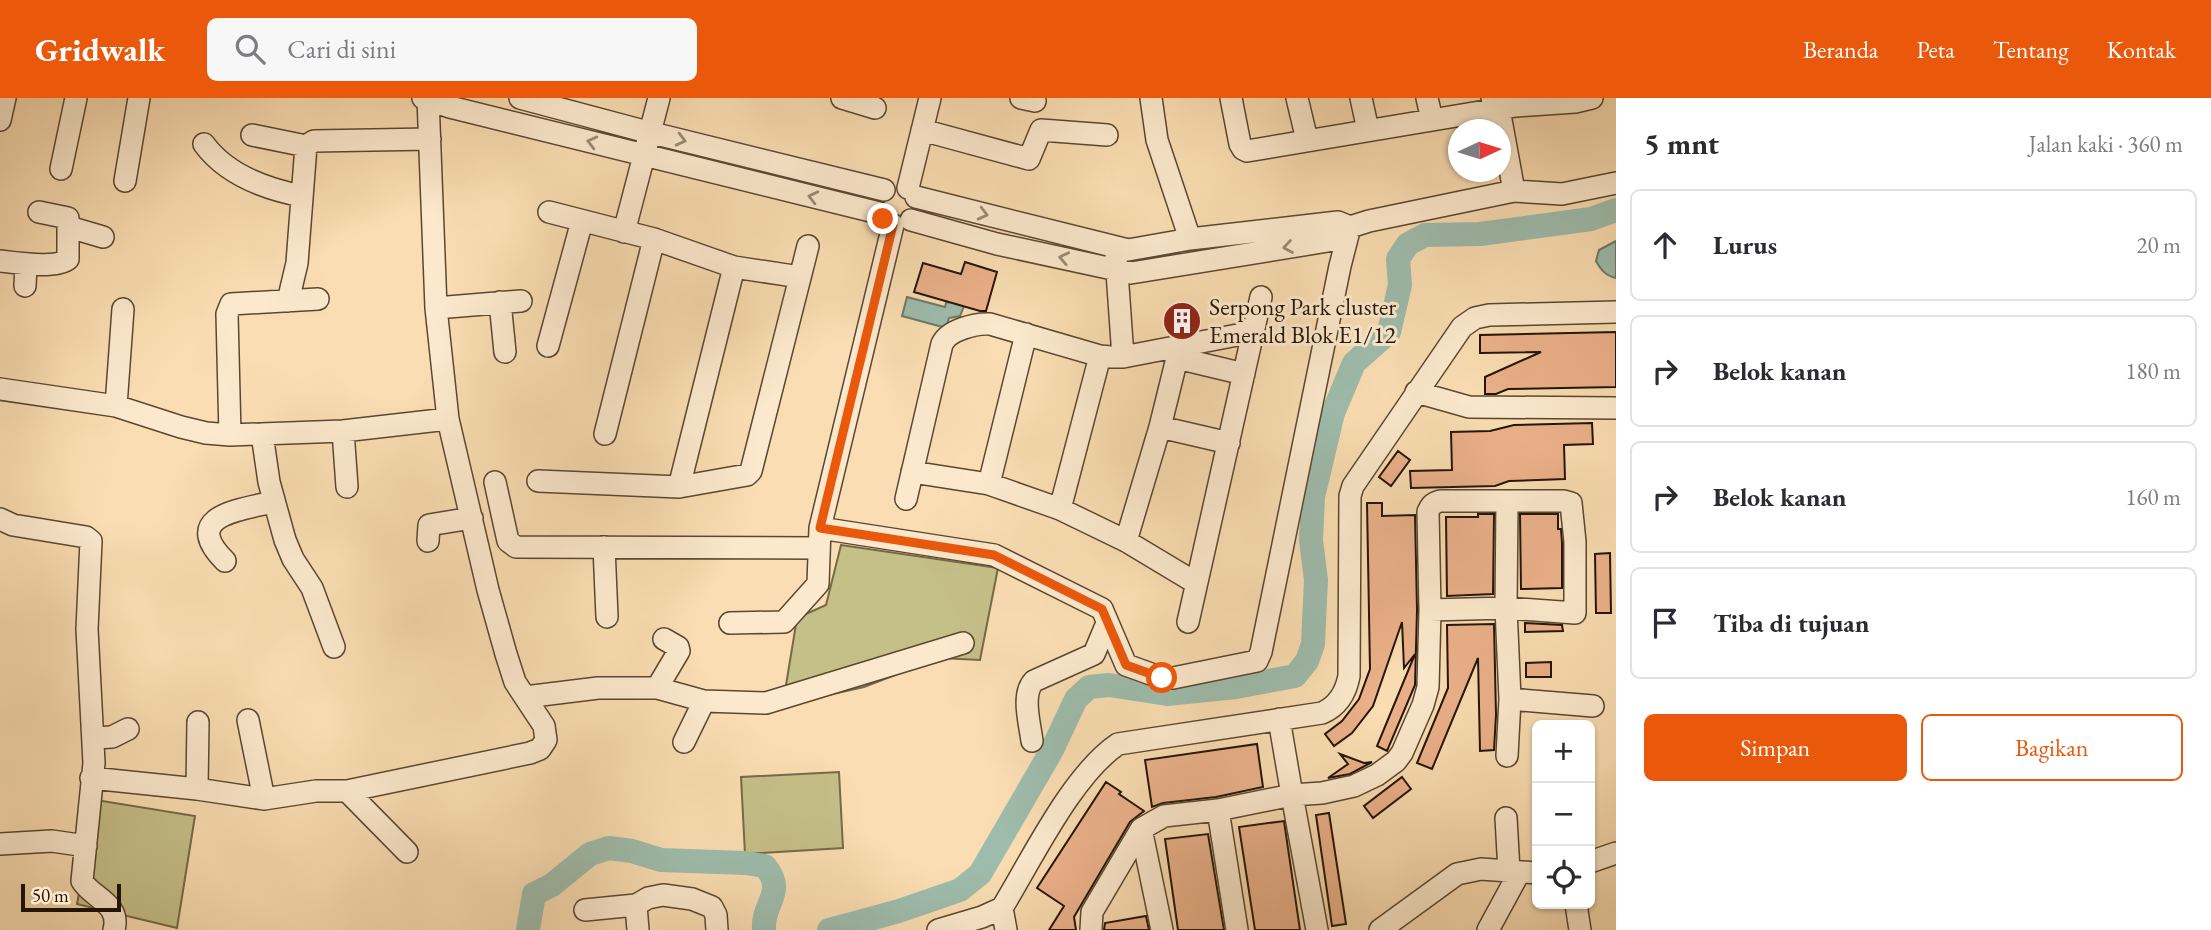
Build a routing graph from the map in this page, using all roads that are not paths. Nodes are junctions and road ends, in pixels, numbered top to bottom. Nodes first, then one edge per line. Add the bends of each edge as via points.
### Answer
1 (76, 98) edge
2 (139, 98) edge
3 (520, 98) edge
4 (647, 98) edge
5 (659, 98) edge
6 (930, 98) edge
7 (1151, 98) edge
8 (1231, 98) edge
9 (1297, 98) edge
10 (1362, 98) edge
11 (1427, 98) edge
12 (1592, 98) edge
13 (427, 99) edge
14 (1558, 101) edge
15 (451, 103) edge
16 (1493, 109) edge
17 (1432, 120) junction
18 (922, 130) junction
19 (1368, 130) junction
20 (645, 131) junction
21 (252, 135) dead end
22 (1107, 135) dead end
23 (430, 139) junction
24 (1307, 140) junction
25 (204, 145) dead end
26 (306, 146) junction
27 (640, 154) junction
28 (61, 169) dead end
29 (125, 181) dead end
30 (1504, 182) edge
31 (1616, 183) edge
32 (884, 190) junction
33 (912, 192) junction
34 (1508, 192) junction
35 (302, 196) junction
36 (38, 212) dead end
37 (549, 212) dead end
38 (895, 220) junction
39 (582, 221) junction
40 (69, 227) junction
41 (1350, 227) junction
42 (619, 231) junction
43 (103, 237) dead end
44 (654, 239) junction
45 (1190, 239) junction
46 (808, 246) dead end
47 (1122, 248) junction
48 (0, 261) edge
49 (26, 264) junction
50 (734, 267) junction
51 (1124, 271) junction
52 (800, 277) junction
53 (25, 286) dead end
54 (1261, 298) dead end
55 (318, 299) dead end
56 (288, 301) junction
57 (436, 307) junction
58 (123, 309) dead end
59 (1616, 312) edge
60 (1253, 332) junction
61 (1026, 334) junction
62 (548, 346) dead end
63 (505, 352) dead end
64 (1179, 352) junction
65 (1100, 356) junction
66 (1129, 356) junction
67 (1244, 374) junction
68 (0, 389) edge
69 (1416, 392) junction
70 (116, 406) junction
71 (1616, 408) edge
72 (447, 419) junction
73 (1160, 427) junction
74 (343, 431) junction
75 (262, 434) junction
76 (605, 434) dead end
77 (230, 435) junction
78 (1229, 443) junction
79 (912, 472) junction
80 (538, 481) dead end
81 (495, 482) dead end
82 (989, 484) junction
83 (347, 487) dead end
84 (680, 487) junction
85 (906, 499) dead end
86 (273, 502) junction
87 (1507, 502) junction
88 (1060, 509) junction
89 (471, 518) junction
90 (0, 519) edge
91 (820, 538) junction
92 (428, 541) dead end
93 (1126, 541) junction
94 (604, 547) junction
95 (225, 561) dead end
96 (1196, 583) junction
97 (1506, 608) junction
98 (1430, 610) junction
99 (607, 617) dead end
100 (1188, 622) dead end
101 (730, 623) dead end
102 (1107, 623) junction
103 (664, 639) dead end
104 (963, 643) dead end
105 (334, 647) dead end
106 (1094, 654) junction
107 (1126, 665) junction
108 (657, 688) junction
109 (524, 697) junction
110 (1510, 699) junction
111 (704, 701) junction
112 (1593, 706) dead end
113 (1279, 719) junction
114 (248, 720) dead end
115 (198, 722) dead end
116 (128, 729) dead end
117 (94, 738) junction
118 (1032, 741) dead end
119 (684, 742) dead end
120 (1507, 756) dead end
121 (91, 778) junction
122 (197, 789) junction
123 (347, 791) junction
124 (1292, 795) junction
125 (264, 799) junction
126 (1218, 810) junction
127 (1506, 818) dead end
128 (1141, 829) junction
129 (0, 844) edge
130 (86, 846) junction
131 (407, 852) dead end
132 (1616, 853) edge
133 (1595, 860) edge
134 (1522, 872) edge
135 (636, 905) junction
136 (1002, 908) junction
137 (1577, 909) edge
138 (585, 910) dead end
139 (114, 930) edge
140 (638, 930) edge
141 (717, 930) edge
142 (938, 930) edge
143 (1006, 930) edge
144 (1091, 930) edge
145 (1162, 930) edge
146 (1237, 930) edge
147 (1317, 930) edge
148 (1380, 930) edge
149 (1488, 930) edge
150 (1580, 930) edge

1 - 28 street
2 - 29 street
3 - 20 street
4 - 20 street
5 - 20 street
6 - 18 street
7 - 45 street via 1157,140
8 - 24 street via 1243,149
9 - 24 street
10 - 19 street
11 - 17 street
12 - 14 street
13 - 15 street
13 - 23 street
14 - 16 street
27 -> 15 street
16 - 17 street
16 - 34 street
17 - 19 street
18 - 22 street via 1029,159 1041,130
18 - 33 street
19 - 24 street
20 - 27 street
20 -> 32 street
21 - 26 street
23 - 26 street via 314,141
23 - 57 street
25 - 35 street via 225,167 276,191
26 - 35 street
38 -> 27 street
27 - 42 street
30 - 34 street
31 - 34 street via 1562,194
32 - 33 street via 896,185
32 - 38 street via 878,201
33 - 38 street via 918,210
33 -> 47 street
34 - 41 street
35 - 56 street via 297,263
36 - 40 street via 66,216
37 - 39 street
51 -> 38 street
38 - 91 street
39 - 42 street
39 - 62 street
40 - 43 street
40 - 49 street via 65,262
41 - 45 street via 1338,222
41 -> 51 street via 1340,239
41 - 107 street via 1259,657 1254,662 1168,679
42 - 44 street
44 - 50 street
44 - 76 street
45 - 47 street
46 - 52 street
47 - 51 street
48 - 49 street
49 - 53 street
50 - 52 street
50 - 84 street
51 - 66 street
52 - 84 street via 751,471
54 - 60 street
55 - 56 street
56 - 77 street via 229,306
57 - 63 street via 511,301
57 - 72 street
58 - 70 street
59 - 69 street via 1475,318 1462,327
60 - 64 street
60 - 67 street
61 - 65 street
61 - 79 street via 984,324 944,338
61 - 82 street
64 - 66 street
64 - 67 street
64 - 73 street
65 - 66 street
65 - 88 street
67 - 78 street
68 - 70 street
69 - 71 street via 1469,407
69 - 113 street via 1350,496 1347,684 1343,695 1329,710
70 - 77 street via 181,427
72 - 74 street
72 - 89 street
73 - 78 street
73 - 93 street
74 - 75 street
74 - 83 street
75 - 77 street
75 - 86 street
78 - 96 street
79 - 82 street
79 - 85 street
80 - 84 street
81 - 94 street via 512,545
82 - 88 street
86 - 95 street via 232,512 208,526 210,543
86 - 105 street via 285,540 312,588
87 - 97 street
87 - 97 street via 1571,503 1577,608 1570,614
87 - 98 street via 1440,501 1430,507
88 - 93 street
89 - 92 street via 434,523
89 - 109 street via 506,654
90 - 117 street via 13,526 91,541 87,629
91 - 94 street
91 - 101 street via 818,584 788,620
91 - 102 street via 994,555 1102,609
93 - 96 street
94 - 99 street
96 - 100 street
97 - 98 street
97 - 110 street
98 - 124 street via 1426,697 1396,761 1354,786
102 - 106 street
102 - 107 street
103 - 108 street via 679,651
104 - 111 street via 765,703
106 - 107 street
106 - 118 street via 1030,685
108 - 109 street via 598,688
108 - 111 street
109 - 123 street via 547,734 540,749
110 - 112 street
110 - 120 street
111 - 119 street
113 - 124 street
113 - 136 street via 1131,741 1112,748 1074,791
114 - 125 street
115 - 122 street
116 - 117 street via 112,737
117 - 121 street
121 - 122 street
121 - 130 street
122 - 125 street
123 - 125 street
123 - 131 street
124 - 126 street
124 - 147 street
126 - 128 street via 1164,816
126 - 146 street
127 - 134 street
128 - 144 street via 1092,912
128 - 145 street
129 - 130 street via 52,841
130 - 139 street via 82,884 105,902 115,921
132 - 133 street
134 - 148 street via 1481,869 1457,874
134 - 149 street
135 - 138 street
135 - 140 street
135 - 141 street via 663,895 706,903 716,915
136 - 142 street
136 - 143 street
137 - 150 street

